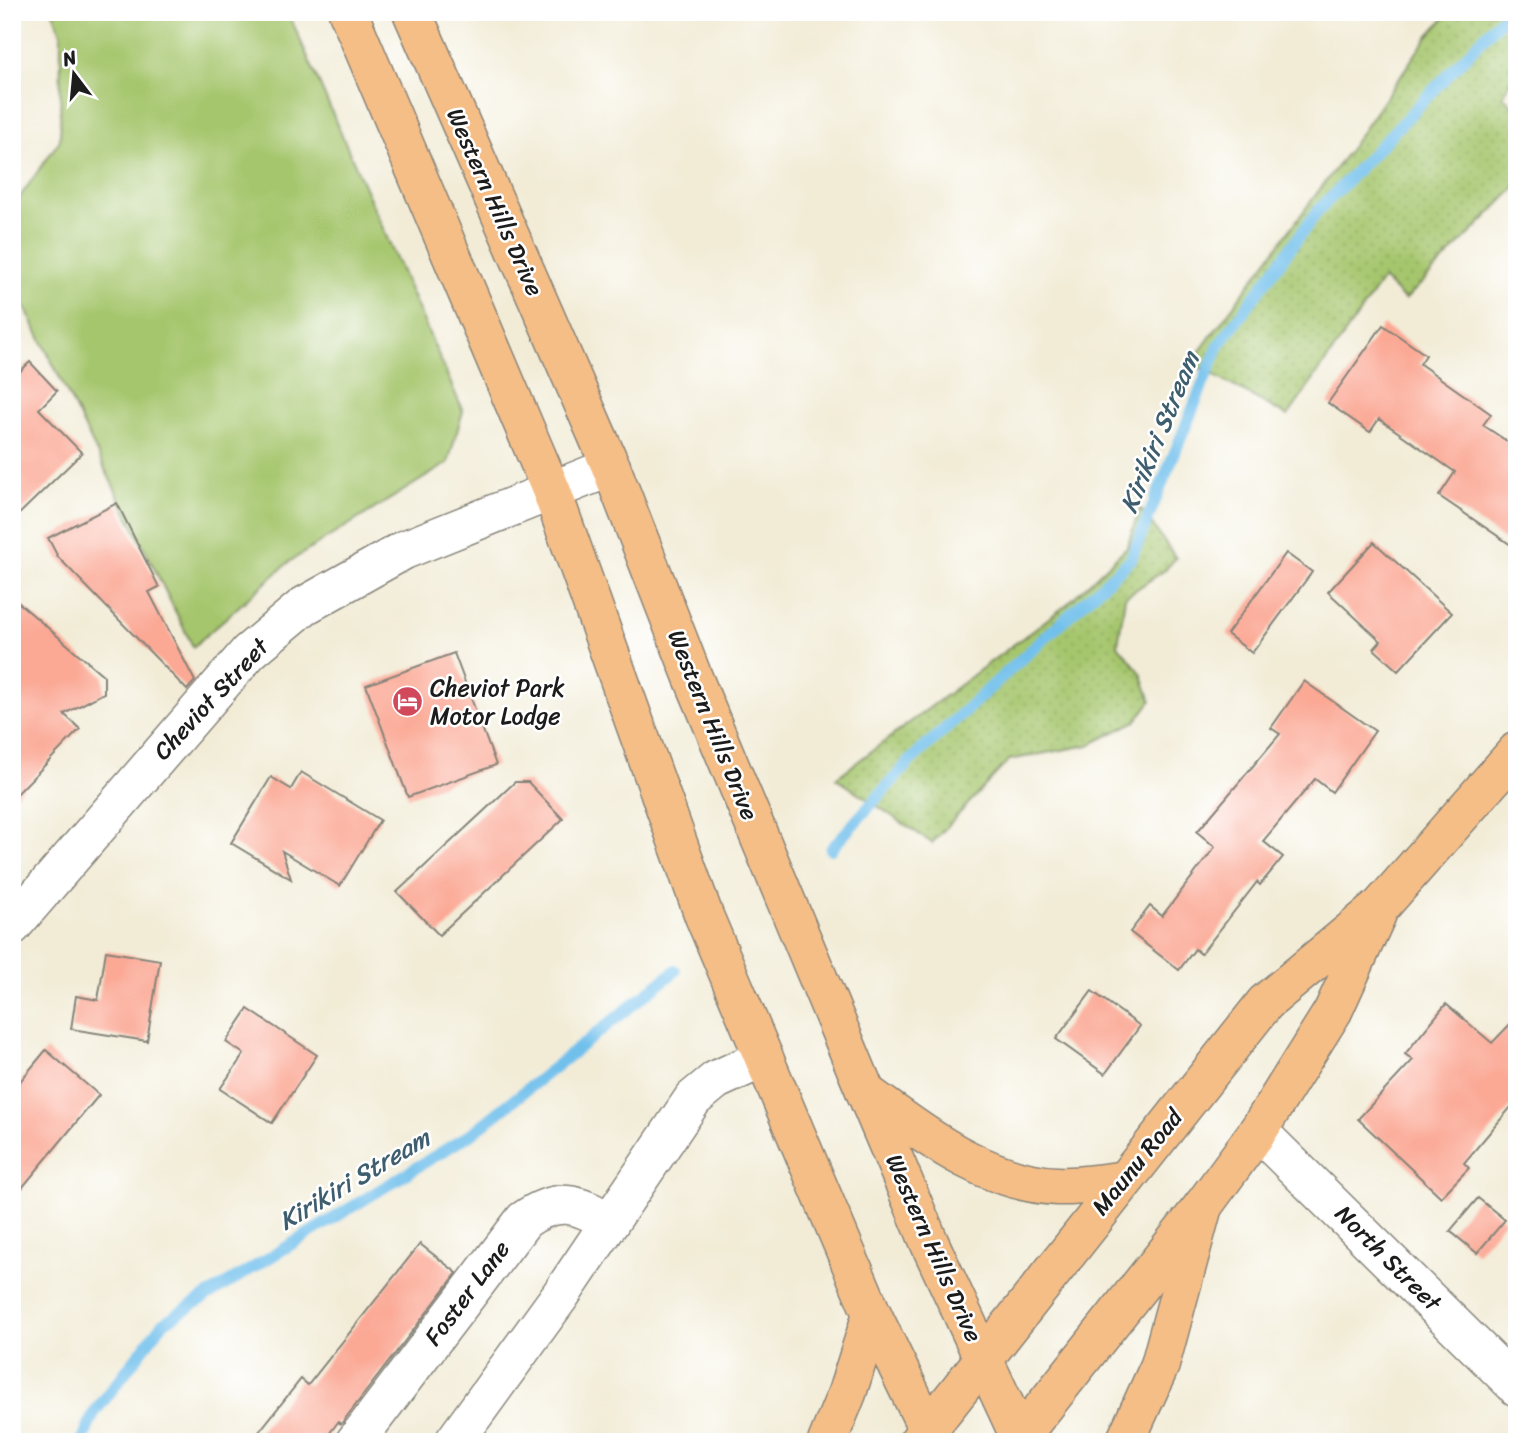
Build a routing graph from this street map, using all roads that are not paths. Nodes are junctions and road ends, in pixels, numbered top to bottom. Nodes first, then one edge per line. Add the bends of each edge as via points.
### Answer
1 (348, 12) edge
2 (412, 12) edge
3 (611, 467) junction
4 (552, 492) junction
5 (1517, 751) edge
6 (1381, 906) junction
7 (14, 922) edge
8 (764, 1058) junction
9 (866, 1093) junction
10 (1258, 1131) junction
11 (1122, 1181) junction
12 (1203, 1206) junction
13 (610, 1222) junction
14 (872, 1314) junction
15 (984, 1358) junction
16 (1517, 1387) edge
17 (926, 1437) edge
18 (1019, 1440) edge
19 (355, 1442) edge
20 (454, 1442) edge
21 (827, 1442) edge
22 (1125, 1442) edge

1 - 4 main road
2 - 3 main road, Western Hills Drive
3 - 4 street, Cheviot Street
3 - 9 main road, Western Hills Drive
4 - 7 street, Cheviot Street via 404,550 304,606 249,652
4 - 8 main road via 704,916
5 - 6 main road, Maunu Road
6 - 10 main road, Maunu Road via 1333,1012
6 - 11 main road, Maunu Road via 1265,1003
8 - 13 street via 716,1080 693,1099
8 - 14 main road
9 - 11 main road via 948,1151 1010,1178 1055,1186
9 - 15 main road, Western Hills Drive
10 - 12 main road, Maunu Road
10 - 16 street, North Street
11 - 15 main road, Maunu Road
12 - 18 main road, Maunu Road
12 - 22 main road via 1160,1365
13 - 19 street, Foster Lane via 573,1204 540,1208 524,1220
13 - 20 street
14 - 17 main road
14 - 21 main road
15 - 17 main road, Maunu Road
15 - 18 main road, Western Hills Drive

